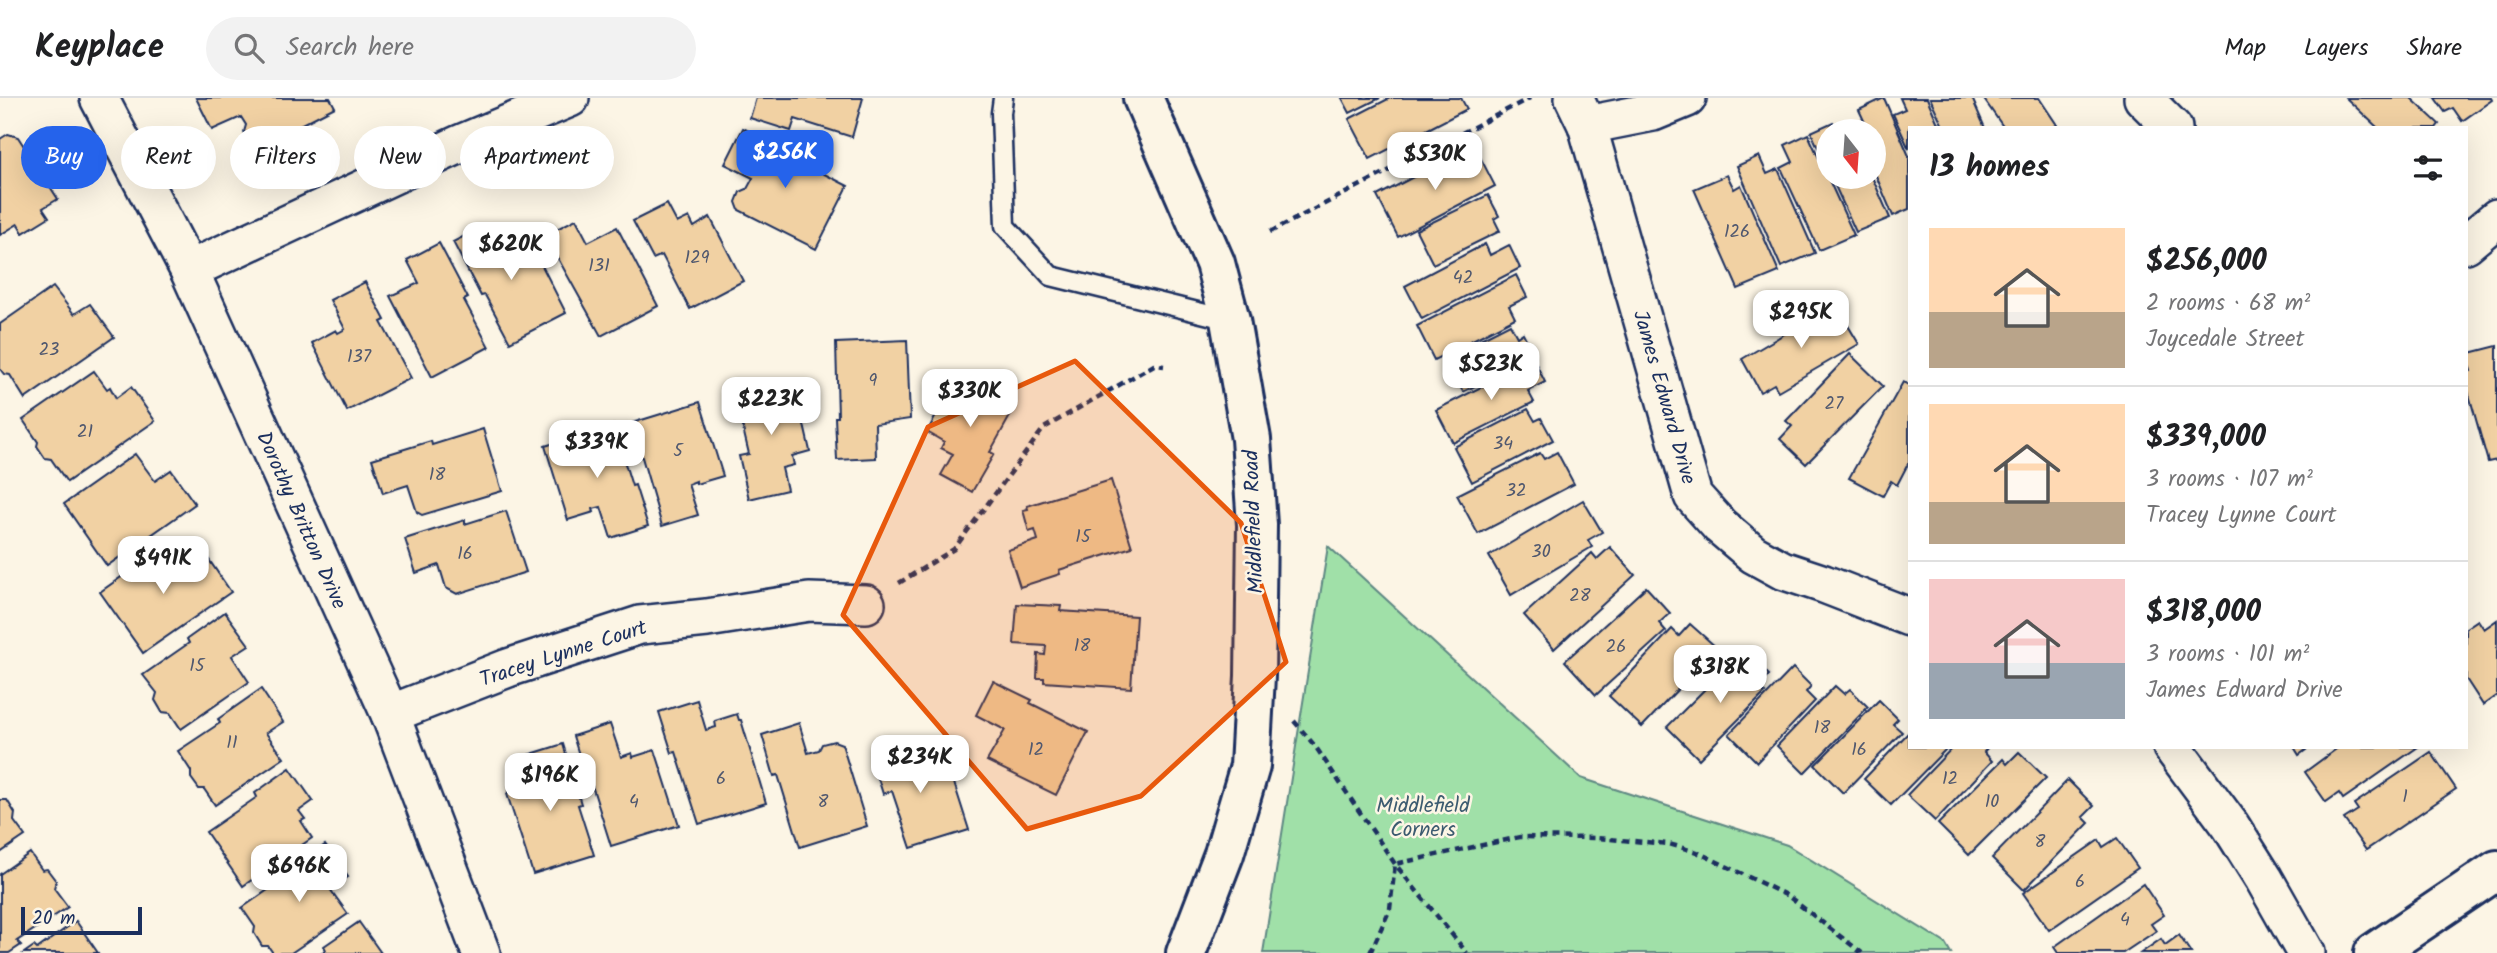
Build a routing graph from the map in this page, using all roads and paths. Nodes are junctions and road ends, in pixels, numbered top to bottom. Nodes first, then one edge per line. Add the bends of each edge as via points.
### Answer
1 (99, 98) edge
2 (570, 98) edge
3 (1003, 98) edge
4 (1143, 98) edge
5 (1530, 98) edge
6 (1687, 98) edge
7 (2143, 98) edge
8 (1581, 111) edge
9 (2171, 126) edge
10 (2497, 218) edge
11 (1270, 232) dead end
12 (2468, 242) edge
13 (189, 270) junction
14 (1230, 320) junction
15 (1164, 366) dead end
16 (866, 604) joint
17 (1908, 617) edge
18 (1255, 676) junction
19 (390, 714) junction
20 (2173, 749) edge
21 (1395, 864) junction
22 (2497, 870) edge
23 (481, 953) edge
24 (1186, 953) edge
25 (1370, 953) edge
26 (1467, 953) edge
27 (1862, 953) edge
28 (2306, 953) edge
29 (2374, 953) edge

1 - 13 street, Dorothy Britton Drive
2 - 13 street
3 - 14 lane via 1005,226 1051,276
4 - 14 main road, Middlefield Road via 1215,263
5 - 11 path
6 - 8 street via 1653,112
7 - 9 street
8 - 17 street, James Edward Drive via 1693,496 1753,554 1783,570
10 - 12 street
13 - 19 street, Dorothy Britton Drive
14 - 18 main road, Middlefield Road via 1251,439 1257,525
15 - 16 path via 1154,365 1044,428 954,549
16 - 19 street, Tracey Lynne Court via 808,602 640,625 508,668
18 - 21 path via 1315,746
18 - 24 main road, Middlefield Road via 1250,765 1224,854
19 - 23 street, Dorothy Britton Drive
20 - 28 street via 2230,825
21 - 25 path via 1390,909
21 - 26 path
21 - 27 path via 1520,837 1669,844 1697,852 1788,896
22 - 29 main road

